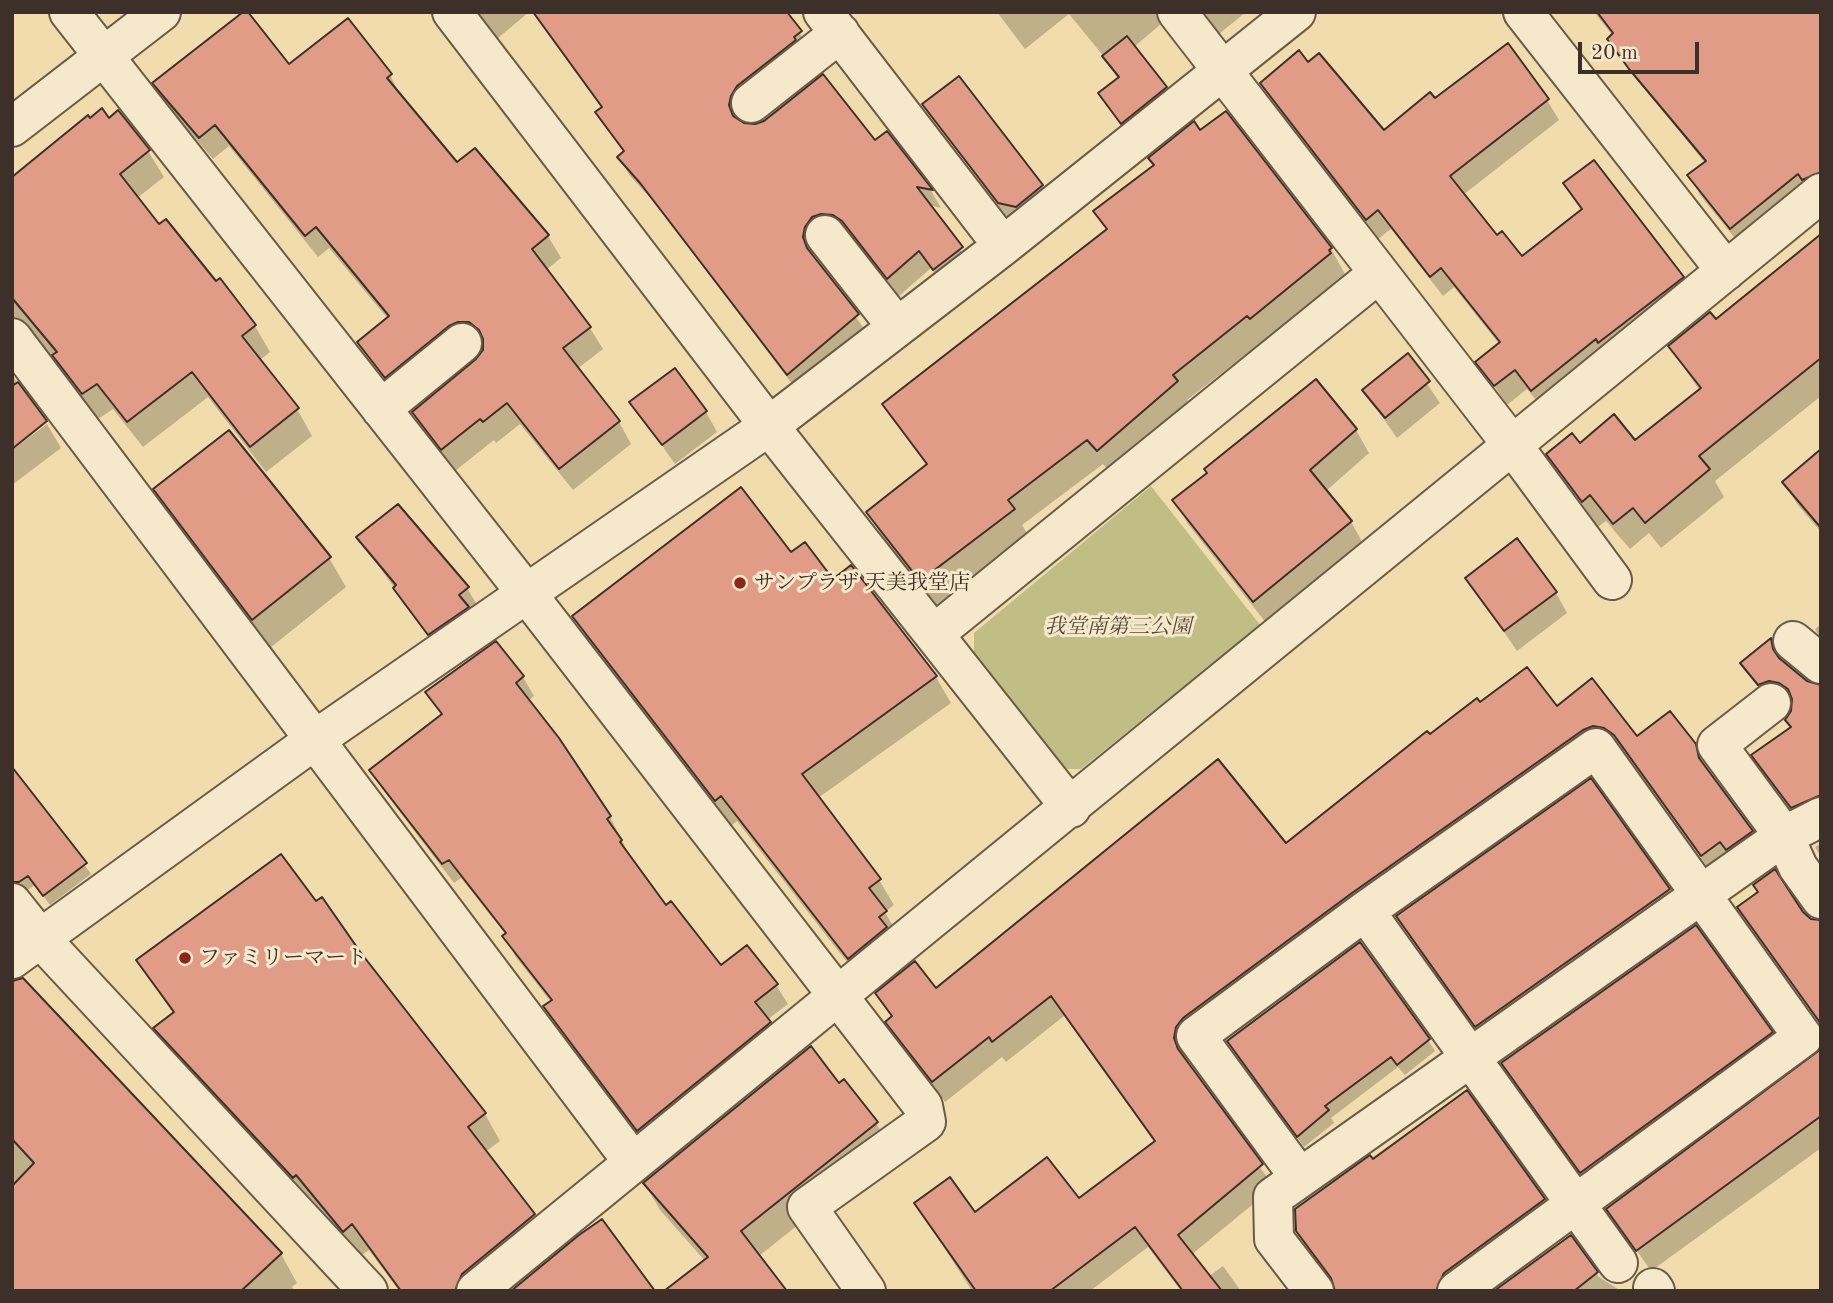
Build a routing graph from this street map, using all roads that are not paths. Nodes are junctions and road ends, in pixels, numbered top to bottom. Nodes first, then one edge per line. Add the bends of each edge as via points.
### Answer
1 (69, 12) edge
2 (161, 12) edge
3 (453, 12) edge
4 (1177, 12) edge
5 (1296, 12) edge
6 (1523, 12) edge
7 (832, 23) edge
8 (103, 56) junction
9 (1222, 71) junction
10 (751, 103) dead end
11 (12, 127) edge
12 (1821, 193) edge
13 (824, 234) dead end
14 (1003, 246) junction
15 (1726, 271) junction
16 (1379, 273) junction
17 (897, 327) junction
18 (12, 338) edge
19 (462, 343) dead end
20 (381, 409) junction
21 (769, 426) junction
22 (1513, 446) junction
23 (1612, 580) dead end
24 (527, 594) junction
25 (934, 635) junction
26 (1771, 703) dead end
27 (316, 739) junction
28 (1071, 808) junction
29 (1821, 817) edge
30 (1784, 836) junction
31 (1701, 894) junction
32 (1821, 899) edge
33 (12, 903) edge
34 (1365, 911) junction
35 (26, 948) edge
36 (836, 996) junction
37 (1471, 1057) junction
38 (633, 1162) junction
39 (1300, 1178) junction
40 (1576, 1203) junction
41 (1618, 1263) dead end
42 (368, 1291) edge
43 (476, 1291) edge
44 (866, 1291) edge
45 (1314, 1291) edge
46 (1457, 1291) edge

1 - 8 street
2 - 8 street
3 - 21 street
4 - 9 street
5 - 9 street
6 - 15 street
7 - 10 street
7 - 14 street
8 - 11 street
8 - 20 street
9 - 14 street
9 - 16 street
12 - 15 street
13 - 17 street
14 - 17 street
15 - 22 street
16 - 22 street
16 - 25 street
17 - 21 street
18 - 27 street
19 - 20 street
20 - 24 street
21 - 24 street
21 - 25 street
22 - 23 street
22 - 28 street
24 - 27 street
24 - 36 street
25 - 28 street
26 - 30 street via 1717,746
27 - 35 street
27 - 38 street
28 - 36 street
29 - 30 street
30 - 31 street
30 - 32 street via 1798,867
31 - 34 street via 1596,748
31 - 37 street
31 - 40 street via 1803,1037
33 - 35 street
34 - 37 street
34 - 39 street via 1196,1036
35 - 42 street
36 - 38 street
36 - 44 street via 923,1106 926,1122 807,1207
37 - 39 street
37 - 40 street
38 - 43 street
39 - 45 street via 1273,1197 1274,1239
40 - 41 street
40 - 46 street

